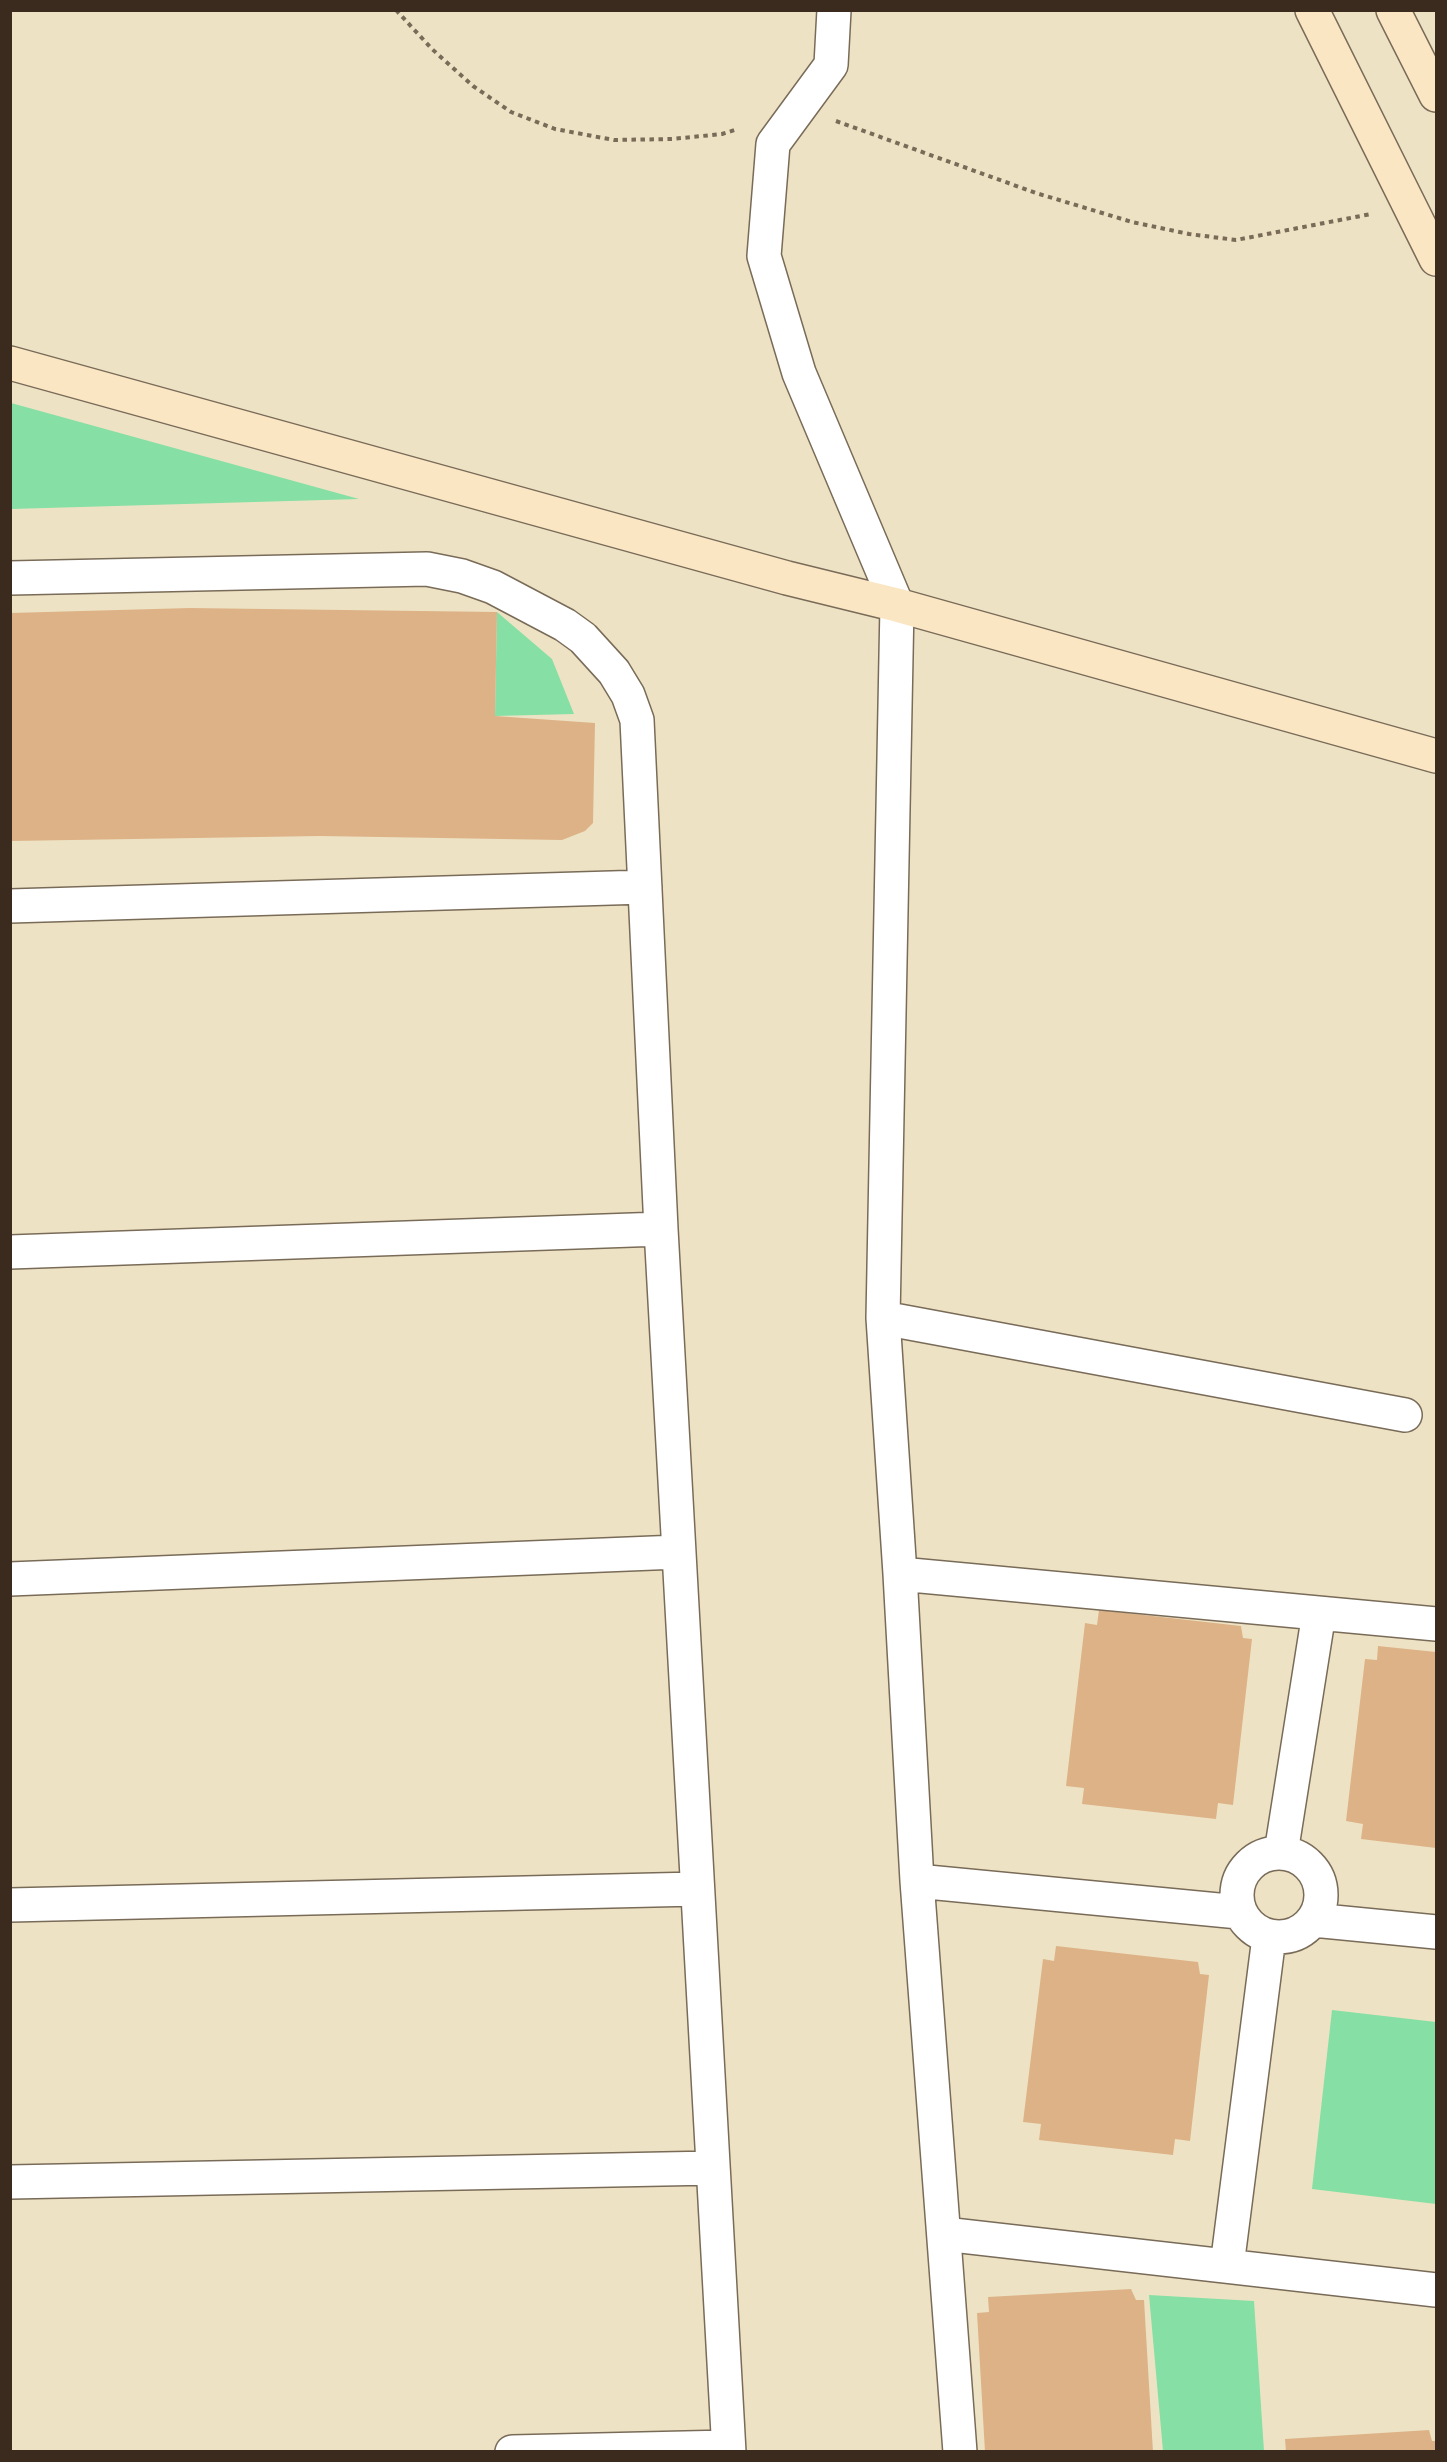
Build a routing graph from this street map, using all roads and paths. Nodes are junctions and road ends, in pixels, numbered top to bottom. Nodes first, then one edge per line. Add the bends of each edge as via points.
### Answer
1 (396, 10) edge
2 (834, 10) edge
3 (1312, 10) edge
4 (1397, 12) edge
5 (1437, 95) edge
6 (800, 108) junction
7 (744, 127) dead end
8 (1410, 206) junction
9 (1437, 259) edge
10 (10, 363) edge
11 (10, 578) edge
12 (897, 605) junction
13 (1437, 756) edge
14 (645, 887) junction
15 (10, 906) edge
16 (661, 1229) junction
17 (10, 1252) edge
18 (883, 1318) junction
19 (1404, 1415) dead end
20 (678, 1552) junction
21 (900, 1574) junction
22 (10, 1579) edge
23 (1318, 1613) junction
24 (1437, 1624) edge
25 (1281, 1853) junction
26 (917, 1881) junction
27 (697, 1889) junction
28 (10, 1905) edge
29 (1239, 1912) junction
30 (1313, 1920) junction
31 (1437, 1932) edge
32 (1269, 1936) junction
33 (713, 2168) junction
34 (10, 2182) edge
35 (944, 2234) junction
36 (1227, 2266) junction
37 (1437, 2290) edge
38 (728, 2449) edge
39 (512, 2451) edge
40 (960, 2451) edge

1 - 7 path via 473,86 511,112 555,129 626,140 722,134
2 - 6 street via 831,65
3 - 8 main road
4 - 5 main road
6 - 8 path via 1036,193 1132,222 1189,234 1236,240
6 - 12 street via 773,144 764,256 799,373
8 - 9 main road
10 - 12 main road
11 - 14 street via 428,569 493,587 583,638 614,672 628,695 637,720
12 - 13 main road
12 - 18 street
14 - 15 street
14 - 16 street
16 - 17 street
16 - 20 street
18 - 19 street
18 - 21 street
20 - 22 street
20 - 27 street
21 - 23 street
21 - 26 street
23 - 24 street
23 - 25 street
25 - 29 street via 1254,1861 1244,1871 1236,1898
25 - 30 street via 1305,1862 1320,1883 1321,1896
26 - 29 street
26 - 35 street
27 - 28 street
27 - 33 street
29 - 32 street via 1246,1923
30 - 31 street
30 - 32 street via 1293,1935
32 - 36 street
33 - 34 street
33 - 38 street
35 - 36 street
35 - 40 street
36 - 37 street
38 - 39 street

